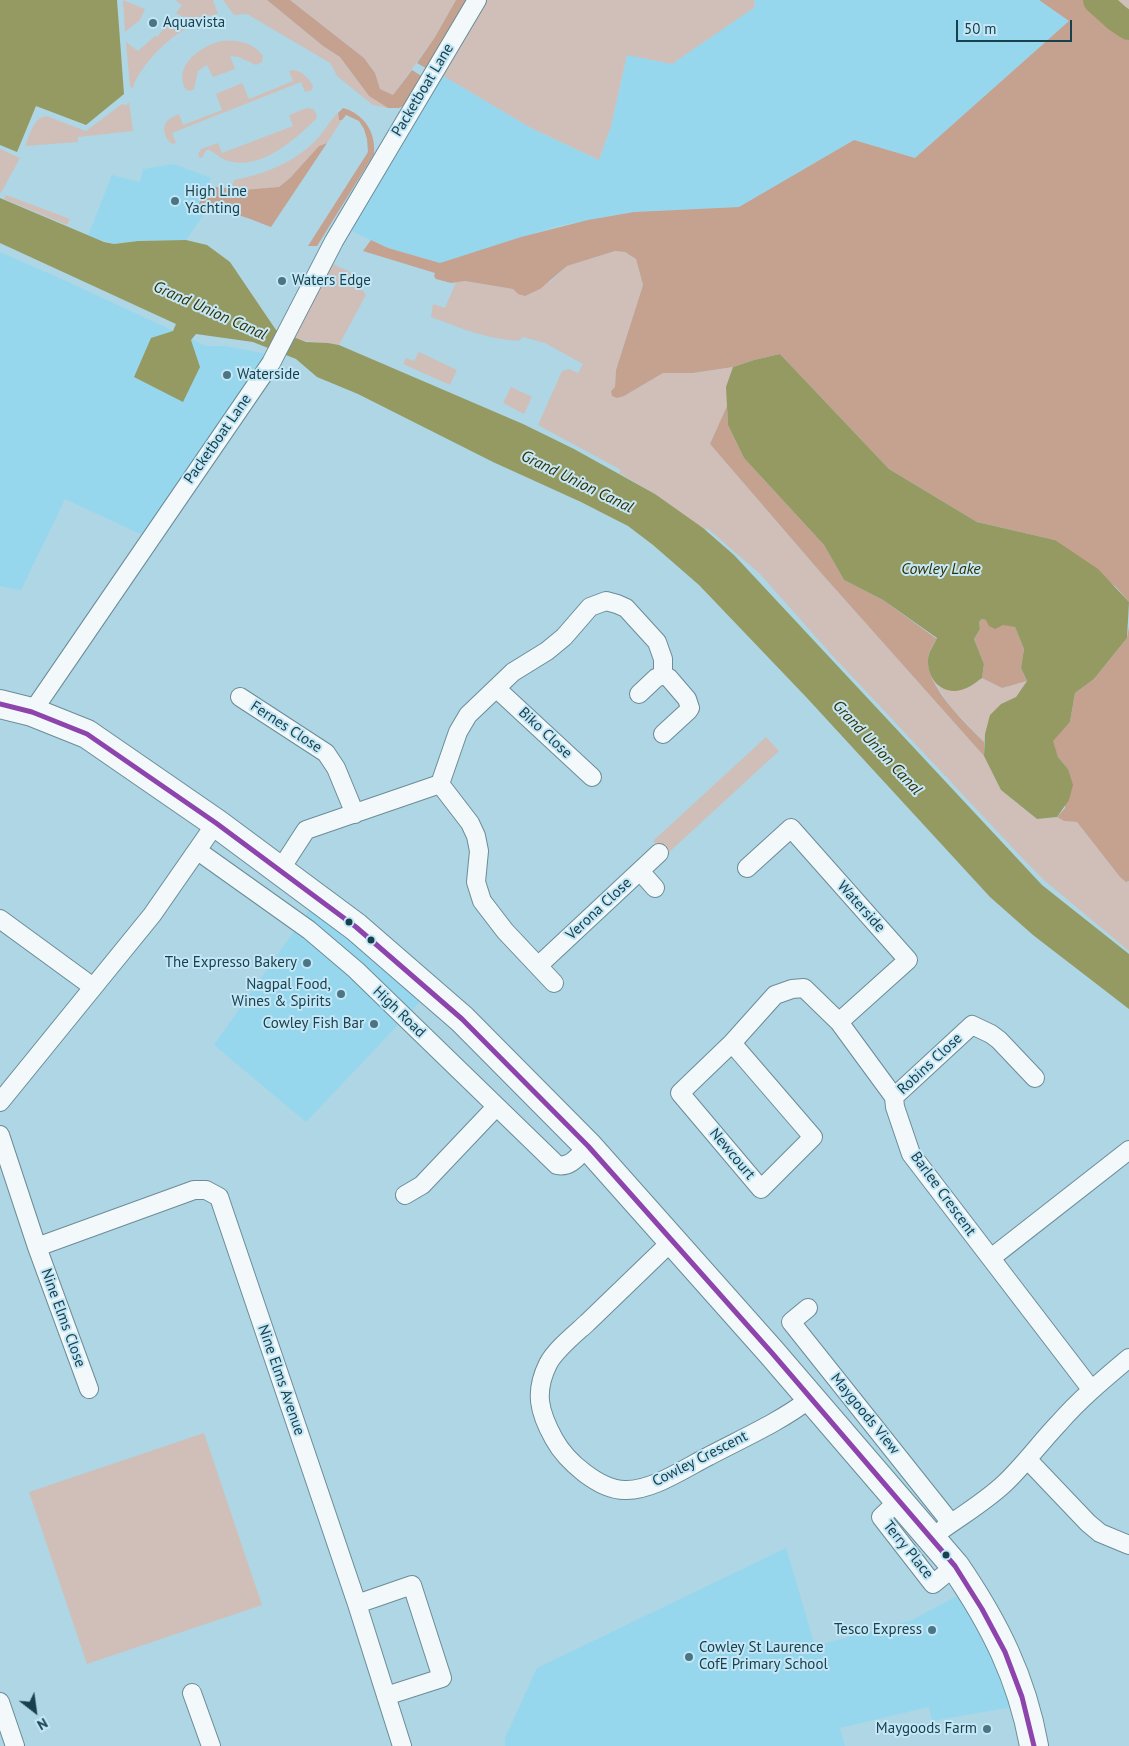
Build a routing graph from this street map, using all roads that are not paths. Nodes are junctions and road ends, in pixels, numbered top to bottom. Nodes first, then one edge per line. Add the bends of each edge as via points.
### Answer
1 (477, 0) edge
2 (663, 667) junction
3 (497, 689) junction
4 (639, 694) dead end
5 (240, 697) dead end
6 (0, 704) edge
7 (32, 712) junction
8 (663, 734) dead end
9 (592, 777) dead end
10 (440, 784) junction
11 (355, 814) junction
12 (216, 823) junction
13 (198, 851) junction
14 (659, 853) dead end
15 (747, 868) dead end
16 (280, 870) junction
17 (640, 871) junction
18 (656, 888) dead end
19 (0, 919) edge
20 (538, 966) junction
21 (554, 983) dead end
22 (94, 987) junction
23 (839, 1022) junction
24 (732, 1043) junction
25 (1036, 1078) dead end
26 (894, 1097) junction
27 (0, 1102) edge
28 (496, 1107) junction
29 (0, 1135) edge
30 (588, 1146) junction
31 (1129, 1150) edge
32 (405, 1195) dead end
33 (672, 1241) junction
34 (37, 1247) junction
35 (991, 1258) junction
36 (808, 1308) dead end
37 (1129, 1358) edge
38 (89, 1389) dead end
39 (1091, 1389) junction
40 (811, 1398) junction
41 (1028, 1460) junction
42 (899, 1500) junction
43 (940, 1531) junction
44 (1129, 1545) edge
45 (955, 1566) junction
46 (357, 1604) junction
47 (192, 1694) dead end
48 (386, 1696) junction
49 (0, 1702) edge
50 (15, 1746) edge
51 (211, 1746) edge
52 (402, 1746) edge
53 (1034, 1746) edge

1 - 7 street, Packetboat Lane via 334,241 271,363
2 - 3 street via 657,642 626,608 606,601 585,610 564,637 513,672
2 - 4 street
2 - 8 street via 687,698 690,708
3 - 9 street, Biko Close
3 - 10 street via 468,715 458,732
5 - 11 street, Fernes Close via 326,754 336,768
6 - 7 main road
7 - 12 main road via 87,734
10 - 11 street
10 - 20 street via 476,836 479,851 476,882 482,901
11 - 16 street via 306,830
12 - 13 street
12 - 16 main road
13 - 22 street
13 - 28 street, High Road via 336,953
14 - 17 street, Verona Close
15 - 23 street, Waterside via 789,826 908,960
16 - 30 main road via 356,926 462,1019
17 - 18 street
17 - 20 street, Verona Close
19 - 22 street
20 - 21 street
22 - 27 street
23 - 24 street, Newcourt via 804,988 792,989 774,995
23 - 26 street, Newcourt
24 - 24 street, Newcourt via 680,1093 761,1189 813,1137
25 - 26 street, Robins Close via 991,1034 972,1026
26 - 35 street, Barlee Crescent via 911,1154
28 - 30 street, High Road via 557,1165 570,1164
28 - 32 street via 422,1185
29 - 34 street, Nine Elms Close
30 - 33 main road
31 - 35 street
33 - 40 main road
33 - 40 street, Cowley Crescent via 549,1362 540,1386 542,1416 558,1447 570,1461 585,1474 612,1488 638,1488 666,1478 775,1422
34 - 38 street, Nine Elms Close
34 - 46 street, Nine Elms Avenue via 194,1190 206,1190 219,1197
35 - 39 street, Barlee Crescent
36 - 43 street, Maygoods View via 791,1322
37 - 39 street
39 - 41 street
40 - 42 main road
41 - 43 street via 994,1493
41 - 44 street via 1088,1523 1100,1533
42 - 43 main road
42 - 45 street, Terry Place via 881,1517 933,1584
43 - 45 main road
45 - 53 main road via 992,1624 1016,1678
46 - 48 street, Nine Elms Avenue
46 - 48 street via 412,1585 442,1678
47 - 51 street
48 - 52 street, Nine Elms Avenue
49 - 50 street

